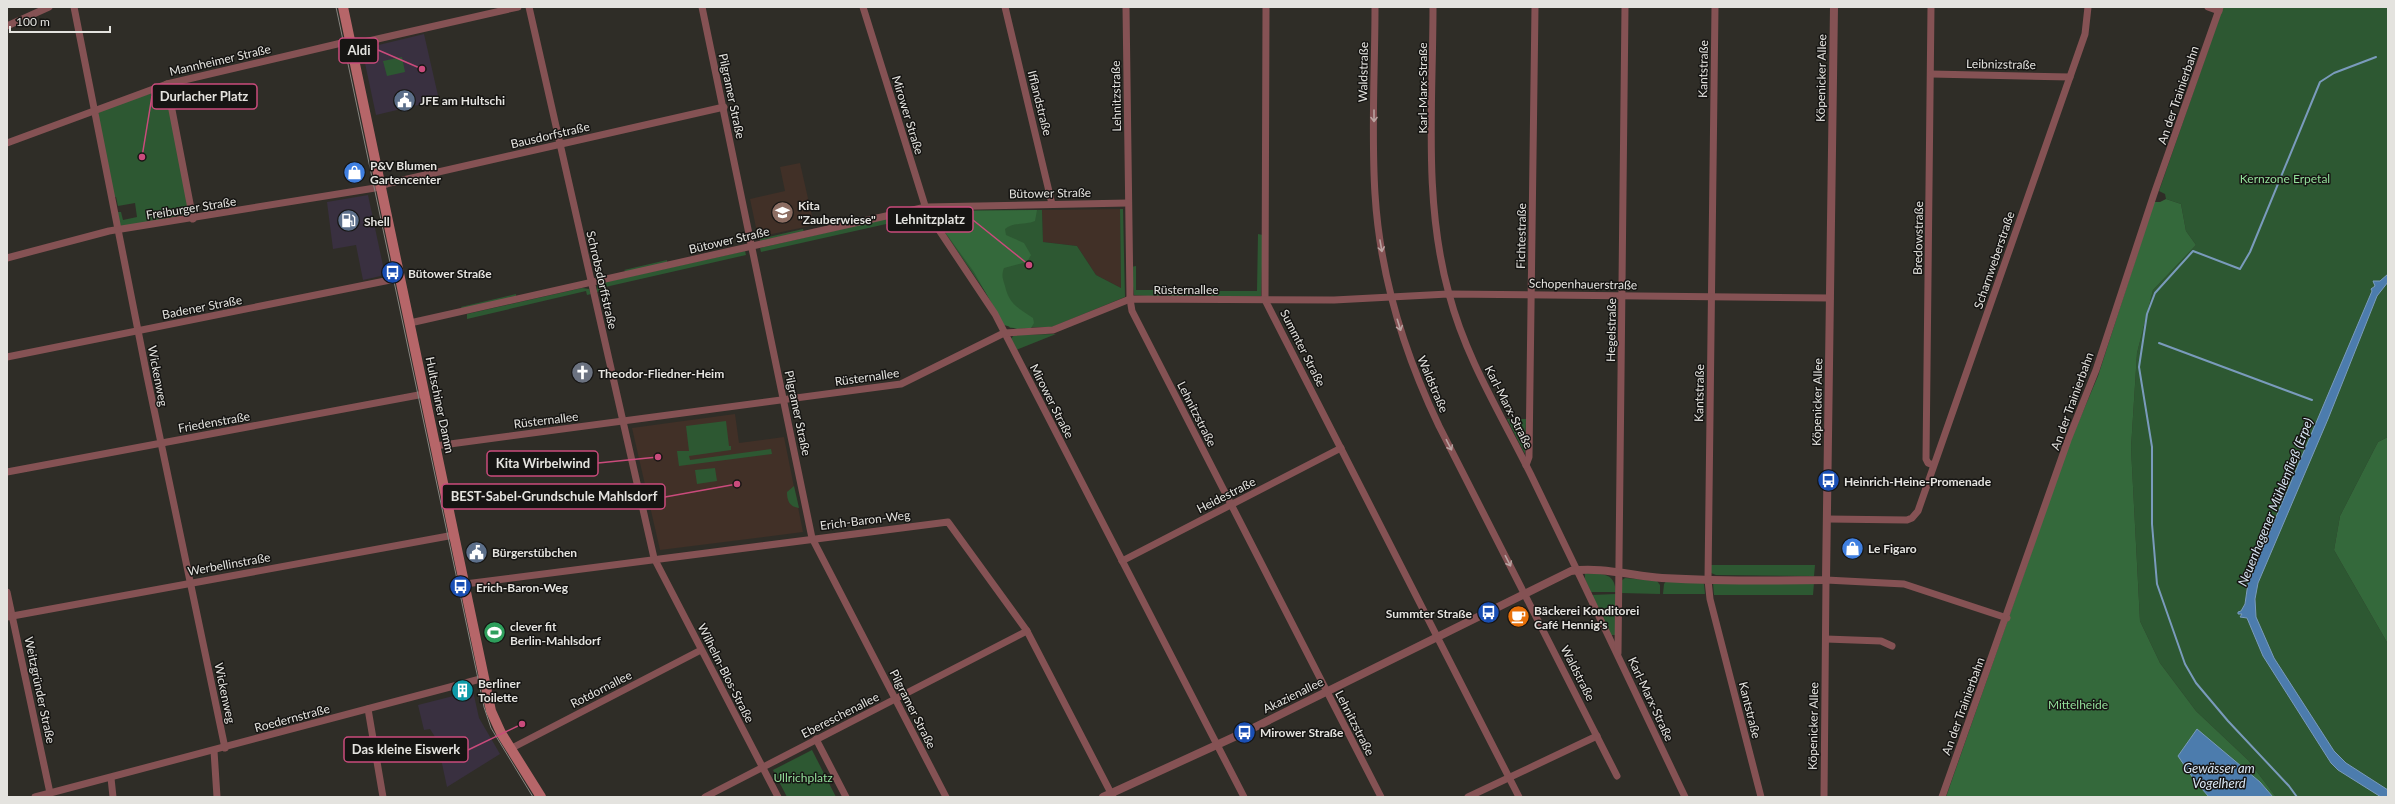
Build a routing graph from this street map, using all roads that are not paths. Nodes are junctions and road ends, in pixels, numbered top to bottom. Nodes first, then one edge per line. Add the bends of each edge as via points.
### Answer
1 (49, 7) edge
2 (74, 7) edge
3 (343, 7) edge
4 (518, 7) edge
5 (528, 7) edge
6 (702, 7) edge
7 (863, 7) edge
8 (1005, 7) edge
9 (1126, 7) edge
10 (1266, 7) edge
11 (1375, 7) edge
12 (1433, 7) edge
13 (1535, 7) edge
14 (1625, 7) edge
15 (1715, 7) edge
16 (1834, 7) edge
17 (1931, 7) edge
18 (2088, 7) edge
19 (2208, 7) edge
20 (2220, 9) edge
21 (7, 26) edge
22 (350, 43) junction
23 (1931, 74) junction
24 (2070, 77) junction
25 (166, 84) junction
26 (724, 107) junction
27 (94, 110) junction
28 (7, 143) edge
29 (560, 144) junction
30 (380, 186) junction
31 (1128, 203) junction
32 (1052, 204) junction
33 (926, 207) junction
34 (193, 219) junction
35 (117, 231) junction
36 (752, 246) junction
37 (7, 258) edge
38 (400, 278) junction
39 (592, 282) junction
40 (1448, 294) junction
41 (1532, 295) junction
42 (1622, 295) junction
43 (1391, 297) junction
44 (1712, 297) junction
45 (1830, 298) junction
46 (1130, 299) junction
47 (1265, 300) junction
48 (1336, 300) joint
49 (410, 323) junction
50 (137, 331) junction
51 (1004, 333) junction
52 (7, 357) edge
53 (424, 394) junction
54 (784, 400) junction
55 (623, 421) junction
56 (160, 443) junction
57 (436, 446) junction
58 (1341, 448) junction
59 (1526, 465) junction
60 (1933, 465) junction
61 (7, 472) edge
62 (1232, 505) junction
63 (1828, 519) junction
64 (454, 534) junction
65 (812, 538) junction
66 (654, 558) junction
67 (1122, 561) junction
68 (1578, 570) junction
69 (1618, 574) junction
70 (1708, 580) junction
71 (1826, 580) junction
72 (190, 582) junction
73 (465, 584) junction
74 (7, 592) edge
75 (1525, 594) junction
76 (10, 616) edge
77 (2007, 618) junction
78 (1027, 631) junction
79 (1438, 638) junction
80 (1826, 639) junction
81 (1892, 646) dead end
82 (701, 650) junction
83 (1618, 654) junction
84 (484, 678) junction
85 (1327, 692) junction
86 (895, 699) junction
87 (368, 709) junction
88 (1597, 736) junction
89 (816, 739) junction
90 (1217, 744) junction
91 (225, 748) junction
92 (510, 749) junction
93 (214, 751) junction
94 (762, 767) junction
95 (1617, 776) dead end
96 (111, 778) junction
97 (1509, 778) junction
98 (50, 793) junction
99 (1113, 795) edge
100 (35, 797) edge
101 (113, 797) edge
102 (217, 797) edge
103 (383, 797) edge
104 (541, 797) edge
105 (705, 797) edge
106 (778, 797) edge
107 (846, 797) edge
108 (946, 797) edge
109 (1103, 797) edge
110 (1244, 797) edge
111 (1381, 797) edge
112 (1468, 797) edge
113 (1519, 797) edge
114 (1685, 797) edge
115 (1761, 797) edge
116 (1824, 797) edge
117 (1942, 797) edge

1 - 21 street
2 - 27 street, Wickenweg
3 - 22 main road, Hultschiner Damm
4 - 22 street, Mannheimer Straße
5 - 29 street, Schrobsdorffstraße
6 - 26 street, Pilgramer Straße
7 - 33 street, Mirower Straße
8 - 32 street, Ifflandstraße
9 - 31 street, Lehnitzstraße
10 - 47 street, Summter Straße
11 -> 43 street, Waldstraße via 1375,194
12 - 40 street, Karl-Marx-Straße via 1433,196
13 - 41 street, Fichtestraße
14 - 42 street, Hegelstraße
15 - 44 street, Kantstraße
16 - 45 street, Köpenicker Allee
17 - 23 street, Bredowstraße
18 - 24 street, Scharnweberstraße via 2084,34
19 - 20 street, An der Trainierbahn
20 - 77 street, An der Trainierbahn via 2096,370 2068,440
22 - 25 street, Mannheimer Straße
22 - 30 main road, Hultschiner Damm
23 - 24 street, Leibnizstraße
23 - 60 street, Bredowstraße via 1926,458 1928,463
24 - 60 street, Scharnweberstraße
25 - 27 street, Mannheimer Straße
25 - 34 street
26 - 29 street, Bausdorfstraße
26 - 36 street, Pilgramer Straße
27 - 28 street, Mannheimer Straße
27 - 35 street, Wickenweg
29 - 30 street, Bausdorfstraße
29 - 39 street, Schrobsdorffstraße
30 - 34 street, Freiburger Straße
30 - 38 main road, Hultschiner Damm
31 - 32 street, Bütower Straße
31 - 46 street, Lehnitzstraße
32 - 33 street, Bütower Straße
33 - 36 street, Bütower Straße
33 - 51 street, Mirower Straße
34 - 35 street, Freiburger Straße
35 - 37 street, Freiburger Straße
35 - 50 street, Wickenweg
36 - 39 street, Bütower Straße
36 - 54 street, Pilgramer Straße
38 - 49 main road, Hultschiner Damm
38 - 50 street, Badener Straße
39 - 49 street, Bütower Straße
39 - 55 street, Schrobsdorffstraße
40 - 41 street, Schopenhauerstraße
40 - 43 street, Schopenhauerstraße
40 - 59 street, Karl-Marx-Straße via 1461,332 1484,384
41 - 42 street, Schopenhauerstraße
41 - 59 street, Fichtestraße via 1529,457
42 - 44 street, Schopenhauerstraße
42 - 69 street, Hegelstraße
43 - 48 street, Schopenhauerstraße
43 -> 75 street, Waldstraße via 1421,388
44 - 45 street, Schopenhauerstraße
44 - 70 street, Kantstraße
45 - 63 street, Köpenicker Allee
46 - 47 street, Rüsternallee
46 - 51 street, Rüsternallee via 1053,330
46 - 62 street, Lehnitzstraße via 1132,311
47 - 48 street, Rüsternallee
47 - 58 street, Summter Straße
49 - 53 main road, Hultschiner Damm
50 - 52 street, Badener Straße
50 - 56 street, Wickenweg
51 - 54 street, Rüsternallee via 901,384
51 - 67 street, Mirower Straße
53 - 56 street, Friedenstraße
53 - 57 main road, Hultschiner Damm
54 - 55 street, Rüsternallee
54 - 65 street, Pilgramer Straße
55 - 57 street, Rüsternallee
55 - 66 street, Schrobsdorffstraße
56 - 61 street, Friedenstraße
56 - 72 street, Wickenweg
57 - 64 main road, Hultschiner Damm
58 - 62 street, Heidestraße
58 - 79 street, Summter Straße
59 - 68 street, Karl-Marx-Straße
60 - 63 street, Scharnweberstraße via 1918,511 1912,518
62 - 67 street, Heidestraße
62 - 85 street, Lehnitzstraße
63 - 71 street, Köpenicker Allee
64 - 72 street, Werbellinstraße
64 - 73 main road, Hultschiner Damm
65 - 66 street, Erich-Baron-Weg
65 - 78 street, Erich-Baron-Weg via 948,522
65 - 86 street, Pilgramer Straße
66 - 73 street, Erich-Baron-Weg
66 - 82 street, Wilhelm-Blos-Straße
67 - 90 street, Mirower Straße
68 - 69 street
68 - 75 street
68 - 83 street, Karl-Marx-Straße
69 - 70 street
69 - 83 street, Hegelstraße
70 - 71 street
70 - 115 street, Kantstraße via 1710,599
71 - 77 street via 1904,584
71 - 80 street, Köpenicker Allee
72 - 76 street, Werbellinstraße
72 - 91 street, Wickenweg
73 - 84 main road, Hultschiner Damm
74 - 76 street, Weitzgründer Straße
75 - 79 street, Akazienallee
75 - 88 street, Waldstraße
76 - 98 street, Weitzgründer Straße
77 - 117 street, An der Trainierbahn
78 - 86 street, Ebereschenallee
78 - 99 street, Erich-Baron-Weg
79 - 85 street, Akazienallee
79 - 97 street, Summter Straße
80 - 81 street via 1881,641
80 - 116 street, Köpenicker Allee
82 - 92 street, Rotdornallee
82 - 94 street, Wilhelm-Blos-Straße
83 - 114 street, Karl-Marx-Straße
84 - 87 street, Roedernstraße
84 - 92 main road, Hultschiner Damm via 493,720
85 - 90 street, Akazienallee
85 - 111 street, Lehnitzstraße
86 - 89 street, Ebereschenallee
86 - 108 street, Pilgramer Straße
87 - 91 street, Roedernstraße
87 - 103 street
88 - 95 street, Waldstraße
88 - 97 street
89 - 94 street, Ebereschenallee
89 - 107 street
90 - 99 street, Akazienallee
90 - 110 street, Mirower Straße
91 - 93 street, Roedernstraße
92 - 104 main road, Hultschiner Damm
93 - 96 street, Roedernstraße
93 - 102 street
94 - 105 street, Ebereschenallee
94 - 106 street, Wilhelm-Blos-Straße
96 - 98 street, Roedernstraße
96 - 101 street
97 - 112 street
97 - 113 street, Summter Straße
98 - 100 street, Roedernstraße
99 - 109 street, Akazienallee

